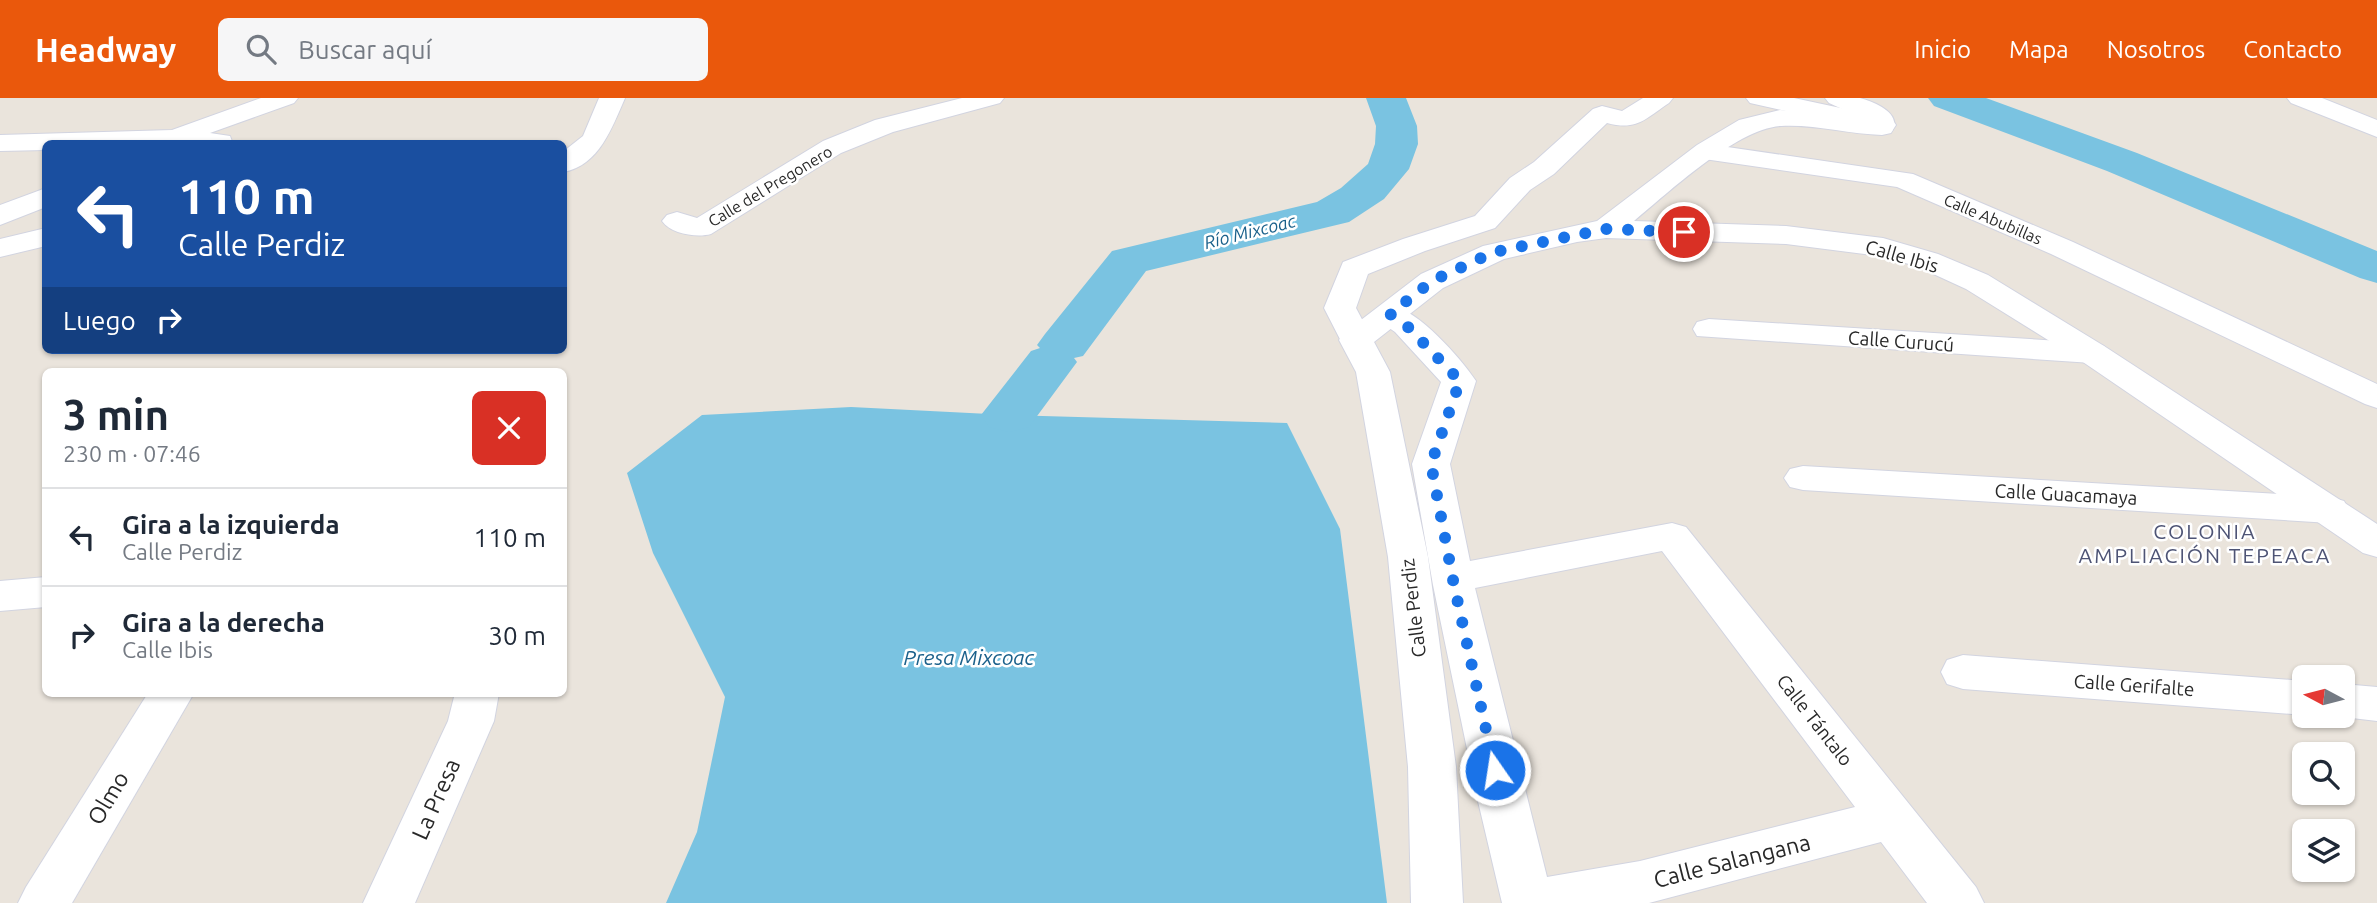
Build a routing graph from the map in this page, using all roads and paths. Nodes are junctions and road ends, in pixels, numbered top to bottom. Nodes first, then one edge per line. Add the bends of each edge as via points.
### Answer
1 (285, 98) edge
2 (612, 98) edge
3 (949, 98) edge
4 (991, 98) edge
5 (1660, 98) edge
6 (1759, 98) edge
7 (1838, 98) edge
8 (2300, 98) edge
9 (1882, 125) junction
10 (2377, 129) edge
11 (168, 140) edge
12 (42, 142) edge
13 (0, 143) edge
14 (1707, 152) junction
15 (567, 162) edge
16 (42, 197) edge
17 (0, 216) edge
18 (1606, 229) junction
19 (42, 238) edge
20 (0, 248) edge
21 (1372, 327) junction
22 (1709, 329) dead end
23 (2092, 353) junction
24 (2377, 397) edge
25 (1803, 478) dead end
26 (2330, 510) junction
27 (2377, 543) edge
28 (1453, 578) junction
29 (42, 592) edge
30 (0, 596) edge
31 (1963, 673) dead end
32 (170, 697) edge
33 (476, 697) edge
34 (2292, 697) edge
35 (2356, 702) edge
36 (2377, 704) edge
37 (1893, 818) junction
38 (44, 903) edge
39 (389, 903) edge
40 (1437, 903) edge
41 (1528, 903) edge
42 (1958, 903) edge

1 - 11 street
2 - 15 street via 594,140
3 - 4 street, Calle del Pregonero via 826,128 677,220 701,228 832,148 884,126
5 - 21 street, Calle Perdiz via 1626,120 1602,114 1520,184 1485,222 1354,269 1340,307
6 - 9 street
7 - 9 street via 1882,118
8 - 10 street
9 - 14 street via 1801,118 1765,120 1737,130
12 - 13 street
14 - 18 street
14 - 24 street, Calle Abubillas via 1903,180 2062,248
16 - 17 street
18 - 21 street, Calle Ibis via 1494,252 1432,281
18 - 23 street, Calle Ibis via 1786,235 1883,247 1977,282
19 - 20 street
21 - 28 street via 1407,326 1460,381 1431,464
21 - 40 street, Calle Perdiz via 1373,372 1408,557 1432,767
22 - 23 street, Calle Curucú
23 - 26 street, Calle Ibis
25 - 26 street, Calle Guacamaya
26 - 27 street, Calle Ibis
28 - 37 street, Calle Tántalo via 1672,536
28 - 41 street
29 - 30 street
31 - 34 street, Calle Gerifalte
32 - 38 street, Olmo
33 - 39 street, La Presa via 471,720
35 - 36 street
37 - 41 street, Calle Salangana via 1640,883
37 - 42 street, Calle Tántalo

